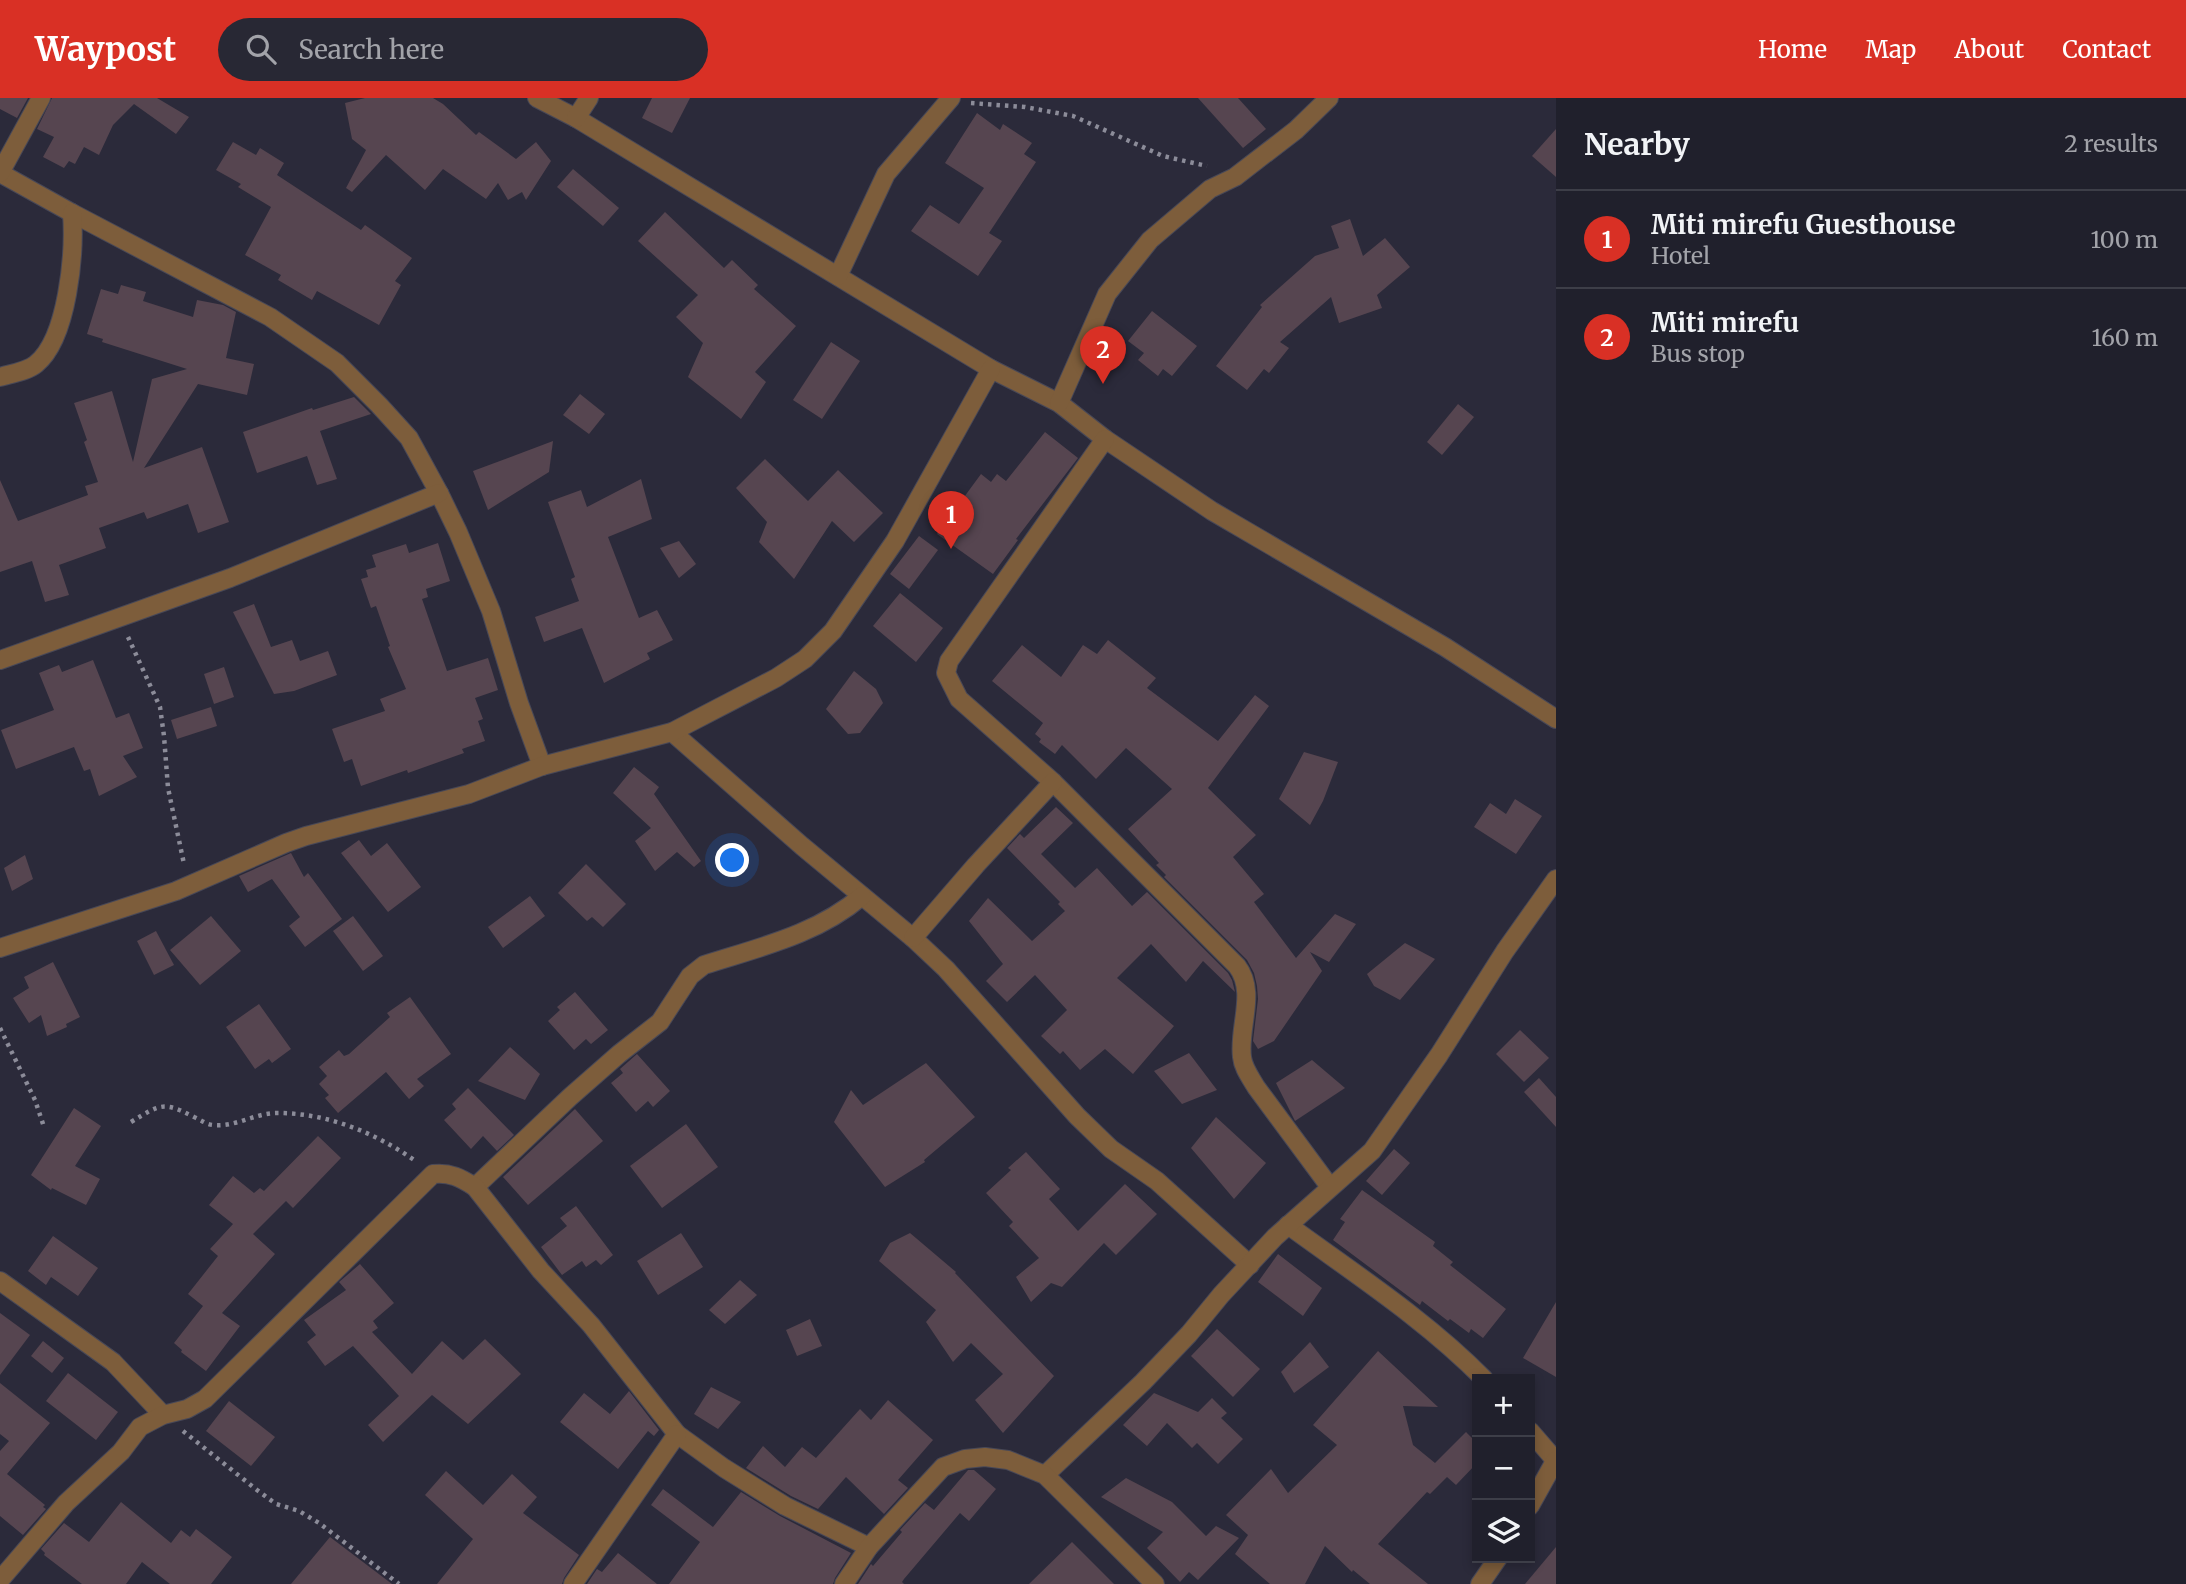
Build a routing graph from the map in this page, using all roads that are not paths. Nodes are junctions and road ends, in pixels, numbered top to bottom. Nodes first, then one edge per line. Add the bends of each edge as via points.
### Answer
1 (41, 98) edge
2 (537, 98) edge
3 (589, 98) edge
4 (1329, 98) edge
5 (950, 99) edge
6 (576, 118) junction
7 (0, 173) edge
8 (72, 213) junction
9 (838, 276) junction
10 (991, 369) junction
11 (0, 377) edge
12 (1059, 403) junction
13 (1105, 439) junction
14 (439, 493) junction
15 (0, 660) edge
16 (1556, 719) edge
17 (672, 732) junction
18 (542, 766) junction
19 (1052, 782) junction
20 (1556, 879) edge
21 (862, 896) junction
22 (913, 938) junction
23 (0, 948) edge
24 (1330, 1186) junction
25 (475, 1187) junction
26 (1289, 1225) junction
27 (1250, 1265) junction
28 (0, 1281) edge
29 (1479, 1374) edge
30 (163, 1415) junction
31 (677, 1434) junction
32 (1535, 1437) edge
33 (1556, 1461) edge
34 (1045, 1475) junction
35 (1533, 1500) edge
36 (869, 1547) junction
37 (1495, 1563) edge
38 (1, 1581) edge
39 (573, 1584) edge
40 (844, 1584) edge
41 (1155, 1584) edge
42 (1480, 1584) edge

1 - 7 street
2 - 6 street
3 - 6 street
4 - 12 street via 1296,130 1235,177 1210,189 1150,240 1107,294
5 - 9 street via 886,174
6 - 9 street
7 - 8 street
8 - 11 street via 71,276 54,342 35,366
8 - 14 street via 270,317 337,363 409,438
9 - 10 street
10 - 12 street
10 - 17 street via 895,541 833,631 805,659 776,678
12 - 13 street
13 - 16 street via 1212,512 1445,647
13 - 19 street via 949,660 946,673 959,699
14 - 15 street via 230,578
14 - 18 street via 491,611
17 - 18 street
17 - 21 street
18 - 23 street via 469,794 286,843 190,885
19 - 22 street
19 - 24 street via 1243,974 1242,1057 1246,1070
20 - 24 street via 1372,1151
21 - 22 street
21 - 25 street via 809,931 704,965 690,976 660,1022 570,1097
22 - 27 street via 1111,1149 1157,1181
24 - 26 street
25 - 30 street via 445,1173 433,1174 223,1383 197,1404
25 - 31 street
26 - 27 street
26 - 29 street via 1418,1321
27 - 34 street via 1143,1382
28 - 30 street via 113,1362
30 - 38 street via 140,1427 121,1452 66,1503
31 - 36 street via 785,1506
31 - 39 street
32 - 33 street
33 - 35 street
34 - 36 street via 1008,1460 985,1457 943,1467
34 - 41 street
36 - 40 street
37 - 42 street

